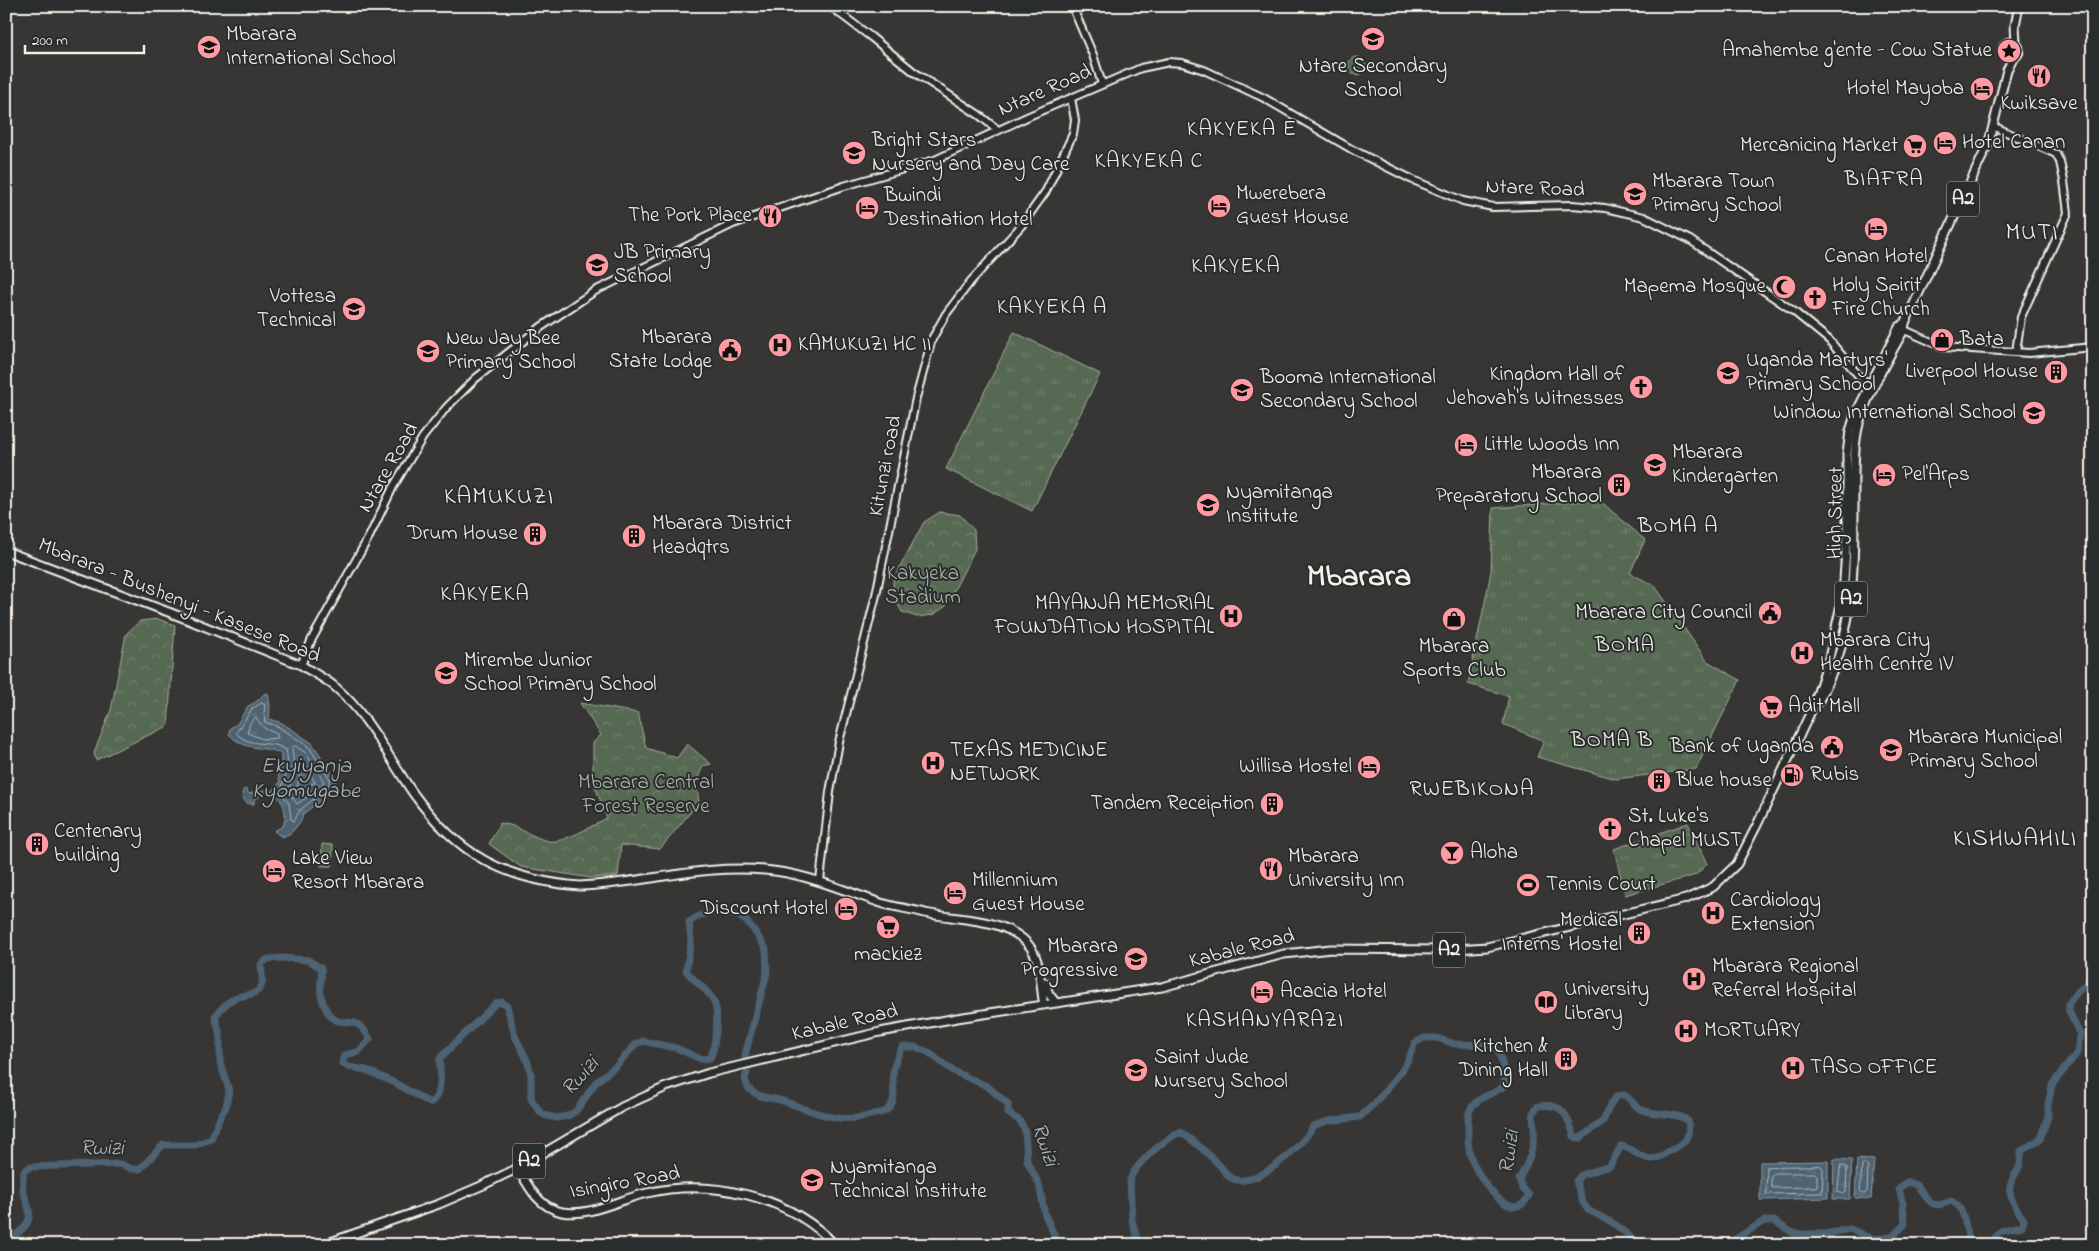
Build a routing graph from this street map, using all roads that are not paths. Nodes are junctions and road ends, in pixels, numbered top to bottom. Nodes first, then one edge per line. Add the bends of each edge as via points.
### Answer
1 (830, 6) edge
2 (1072, 6) edge
3 (2019, 6) edge
4 (2015, 25) junction
5 (2006, 42) junction
6 (2016, 42) junction
7 (2009, 57) junction
8 (1102, 84) junction
9 (1071, 98) junction
10 (1995, 127) junction
11 (998, 130) junction
12 (1903, 327) junction
13 (2093, 347) edge
14 (2016, 352) junction
15 (1870, 386) junction
16 (1860, 411) junction
17 (6, 551) edge
18 (302, 665) junction
19 (1784, 769) joint
20 (820, 881) junction
21 (962, 919) junction
22 (1042, 990) junction
23 (1056, 1003) junction
24 (1044, 1005) junction
25 (1032, 1007) junction
26 (518, 1168) junction
27 (322, 1245) edge
28 (835, 1245) edge

1 - 11 main road via 914,72
2 - 8 main road
3 - 4 main road, A2
4 - 5 main road, A2
4 - 6 main road, A2
5 - 6 main road
5 - 7 main road, A2 via 2002,49
6 - 7 main road, A2 via 2019,52
7 - 10 main road, High Street / A2
8 - 9 main road, Ntare Road
8 - 15 main road, Ntare Road via 1155,64 1182,63 1236,84 1353,150 1463,201 1493,207 1572,205 1644,217 1690,240 1792,310 1829,340
9 - 11 main road, Ntare Road
9 - 20 main road, Kitunzi road via 1075,120 1072,134 1046,191 946,314 932,339 916,398 876,595 839,742
10 - 12 main road, High Street / A2
10 - 14 main road via 2056,154 2069,207 2064,225 2021,316
11 - 18 main road, Ntare Road via 934,160 844,186 733,224 595,291 499,359 452,402 411,454 312,639
12 - 14 main road via 1943,347
12 - 15 main road, High Street / A2
12 - 16 main road, High Street / A2
13 - 14 main road
15 - 16 main road, High Street / A2
16 - 19 main road, High Street / A2 via 1850,431 1847,454 1846,557 1841,610 1813,707
17 - 18 main road, Mbarara - Bushenyi - Kasese Road
18 - 20 main road, Mbarara - Bushenyi - Kasese Road via 349,700 413,792 444,830 482,860 508,872 555,884 580,886 741,869 786,873
19 - 23 main road, Kabale Road / A2 via 1737,864 1722,880 1694,896 1501,945 1455,950 1297,952 1162,987
20 - 21 main road, Mbarara - Bushenyi - Kasese Road via 883,904
21 - 22 main road, Mbarara - Bushenyi - Kasese Road via 994,924 1024,940 1039,966
21 - 23 main road, Mbarara - Bushenyi - Kasese Road via 992,921 1025,937 1040,960 1046,986
22 - 24 main road, Mbarara - Bushenyi - Kasese Road
22 - 25 main road
23 - 24 main road, Kabale Road / A2
24 - 25 main road, Kabale Road / A2
25 - 26 main road, Kabale Road / A2 via 880,1032 685,1080 622,1107
26 - 27 main road, A2 via 439,1204
26 - 28 main road, Isingiro Road via 536,1197 561,1212 588,1211 626,1198 666,1190 712,1189 735,1192 785,1209

